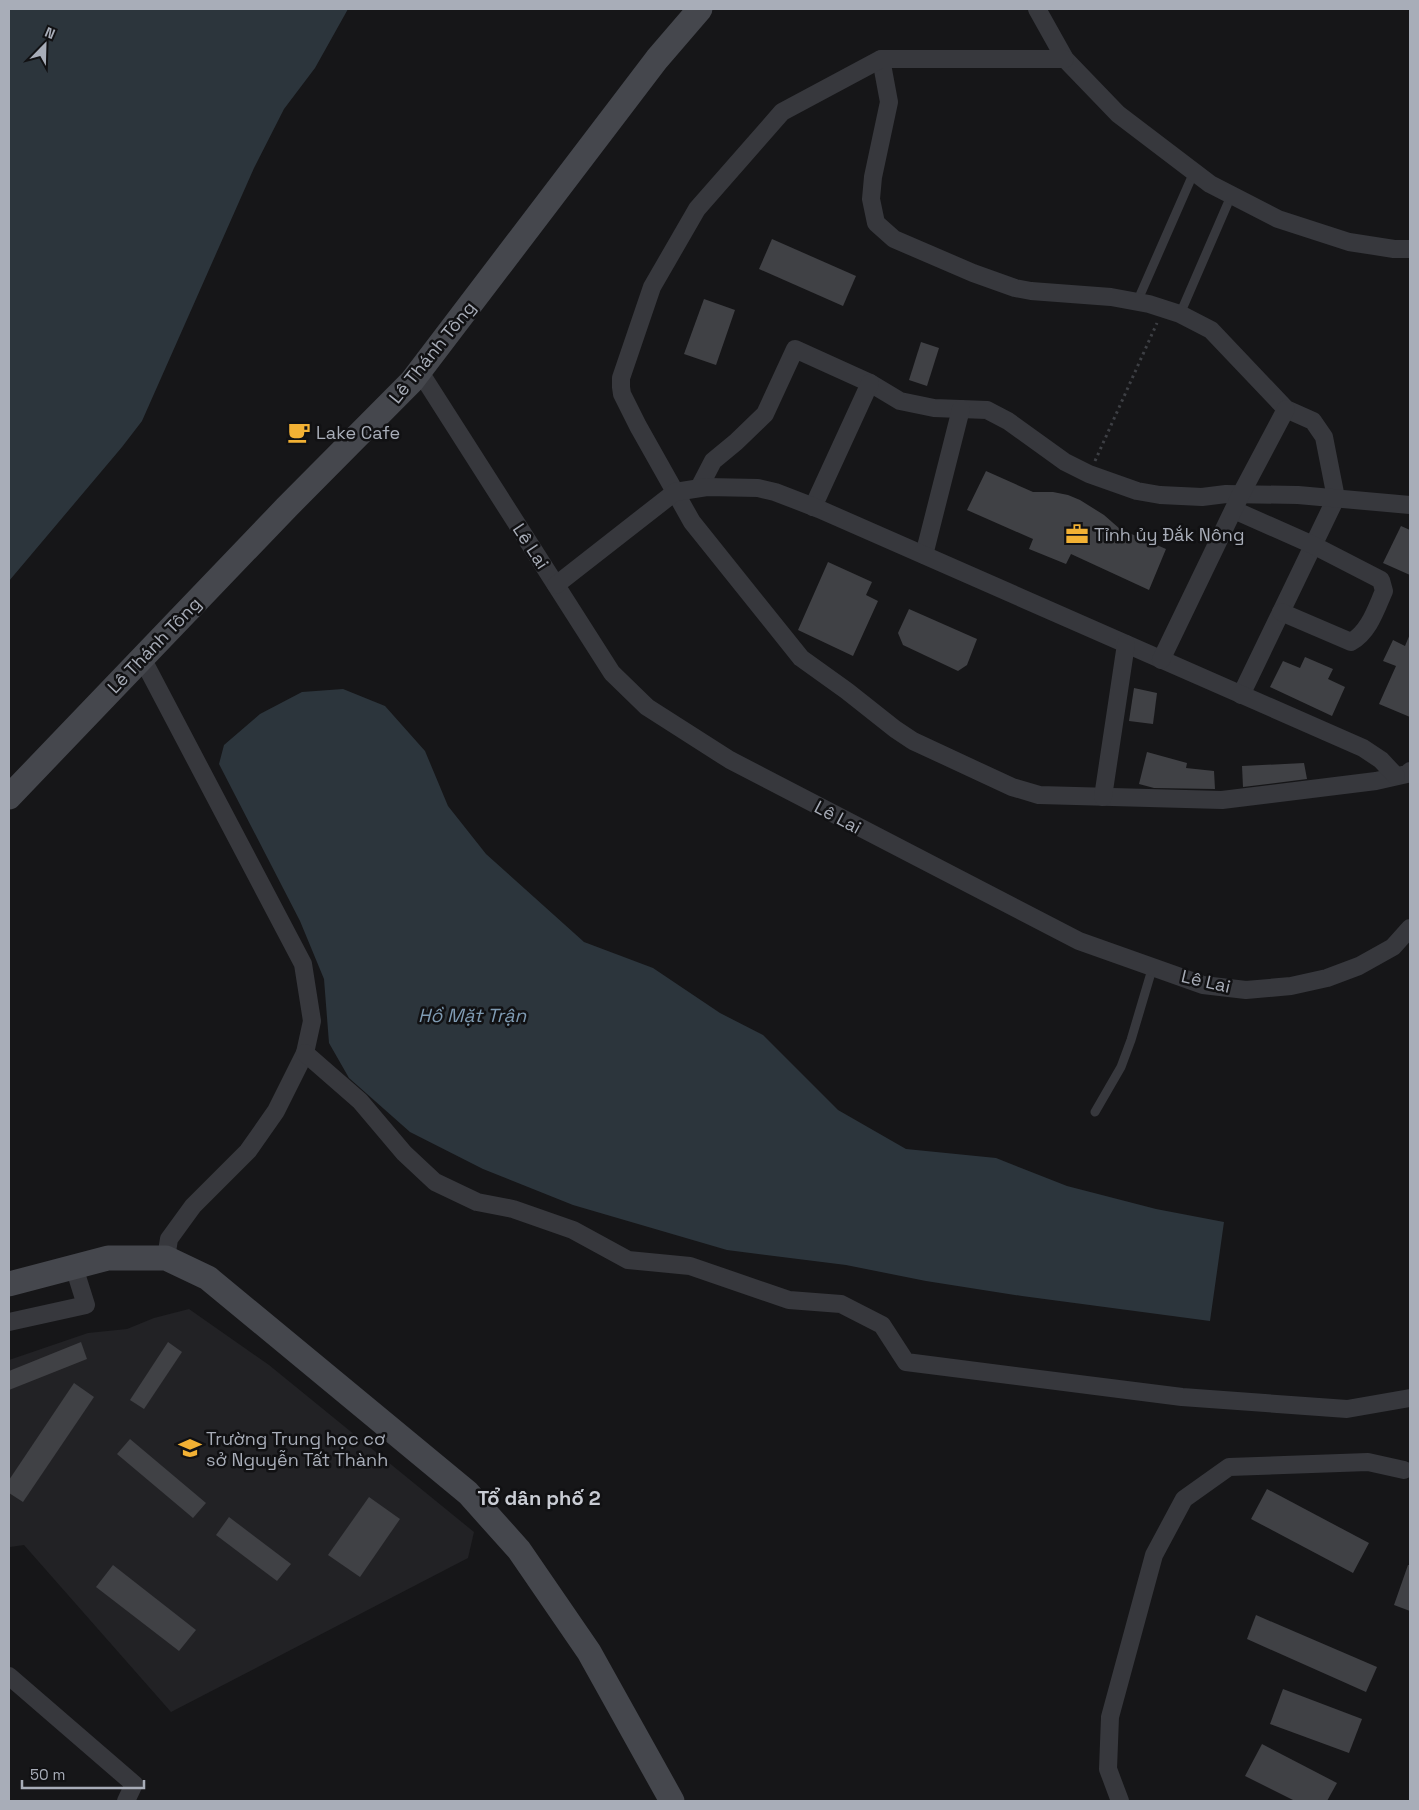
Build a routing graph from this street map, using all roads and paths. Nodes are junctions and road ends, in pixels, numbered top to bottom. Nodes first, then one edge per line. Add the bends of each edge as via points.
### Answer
1 (700, 9) edge
2 (1037, 9) edge
3 (881, 59) junction
4 (1065, 59) junction
5 (1194, 172) junction
6 (1231, 196) junction
7 (1410, 250) edge
8 (1137, 302) junction
9 (1163, 308) junction
10 (1180, 314) junction
11 (420, 372) junction
12 (870, 384) junction
13 (961, 408) junction
14 (1286, 410) junction
15 (1089, 474) junction
16 (699, 488) junction
17 (675, 492) junction
18 (1241, 494) junction
19 (1336, 498) junction
20 (1410, 505) edge
21 (813, 507) junction
22 (1234, 510) junction
23 (1313, 545) junction
24 (924, 555) junction
25 (556, 585) junction
26 (1281, 612) junction
27 (1126, 644) junction
28 (142, 658) junction
29 (1161, 660) junction
30 (1241, 695) junction
31 (1403, 773) edge
32 (9, 797) edge
33 (1103, 797) junction
34 (1410, 928) edge
35 (1153, 966) junction
36 (305, 1053) junction
37 (1095, 1112) dead end
38 (166, 1258) junction
39 (74, 1267) junction
40 (9, 1284) edge
41 (9, 1322) edge
42 (1410, 1398) edge
43 (1404, 1470) dead end
44 (9, 1676) edge
45 (126, 1801) edge
46 (672, 1801) edge
47 (1120, 1801) edge

1 - 11 street, Lê Thánh Tông via 657,59
2 - 4 street
3 - 4 street
3 - 8 street via 889,102 871,199 876,223 884,231 894,239 1015,288
3 - 17 street via 782,112 697,209 652,287 621,386 638,426
4 - 5 street via 1118,114
5 - 6 street
5 - 8 lane
6 - 7 street via 1278,220 1349,242
6 - 10 lane
8 - 9 street
9 - 10 street
9 - 15 path
10 - 14 street via 1211,330
11 - 25 street, Lê Lai
11 - 28 street, Lê Thánh Tông
12 - 13 street via 900,401 934,408
12 - 16 street via 795,348 765,414 713,461
12 - 21 street
13 - 15 street via 987,410 1065,462
13 - 24 street
14 - 18 street
14 - 19 street via 1313,421 1324,437
15 - 18 street via 1137,491 1160,495 1202,497
16 - 17 street
16 - 21 street via 758,488
17 - 25 street
17 - 33 street via 692,522 800,658 895,729 913,741 1012,787 1039,795
18 - 19 street
18 - 22 street
19 - 20 street
19 - 23 street
21 - 24 street
22 - 23 street
22 - 29 street
23 - 26 street
23 - 26 street via 1381,580 1384,591 1366,628 1351,642
24 - 27 street
25 - 35 street, Lê Lai via 612,673 647,707 730,760 1079,941
26 - 30 street
27 - 29 street
27 - 33 street
28 - 32 street, Lê Thánh Tông
28 - 36 street via 303,964 312,1021
29 - 30 street
30 - 31 street via 1363,748
31 - 33 street via 1376,781 1222,800
34 - 35 street, Lê Lai via 1393,947 1359,966 1292,986 1246,990 1203,985
35 - 37 lane via 1121,1067
36 - 38 street via 276,1111 248,1151 193,1206 169,1239
36 - 42 street via 360,1101 404,1153 434,1182 476,1202 513,1209 573,1230 628,1260 690,1266 789,1300 840,1304 882,1325 906,1362 1182,1397 1347,1409
38 - 39 street via 108,1258
38 - 46 street via 208,1278 468,1493 520,1550 589,1652
39 - 40 street
39 - 41 street via 86,1305
43 - 47 street via 1368,1462 1230,1467 1184,1499 1154,1555 1110,1717 1108,1769
44 - 45 street via 134,1784

